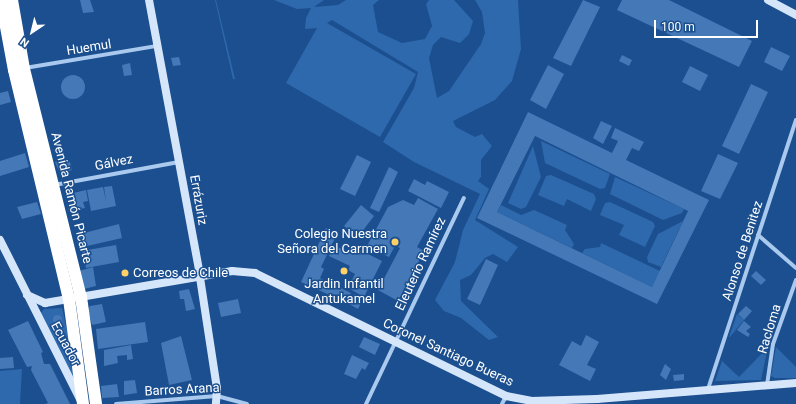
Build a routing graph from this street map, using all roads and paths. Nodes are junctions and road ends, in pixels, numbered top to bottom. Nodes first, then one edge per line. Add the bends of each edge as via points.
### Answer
1 (1, 0) edge
2 (12, 0) edge
3 (149, 0) edge
4 (768, 0) edge
5 (796, 15) edge
6 (157, 46) junction
7 (24, 69) junction
8 (796, 120) edge
9 (179, 162) junction
10 (53, 185) junction
11 (464, 198) dead end
12 (758, 235) junction
13 (0, 240) edge
14 (796, 268) edge
15 (200, 277) junction
16 (796, 280) edge
17 (27, 295) junction
18 (75, 298) junction
19 (45, 303) junction
20 (37, 317) junction
21 (395, 342) junction
22 (796, 382) edge
23 (767, 385) junction
24 (708, 389) junction
25 (506, 396) junction
26 (217, 400) edge
27 (596, 402) edge
28 (83, 404) edge
29 (96, 404) edge
30 (116, 404) edge
31 (247, 404) edge
32 (366, 404) edge
33 (502, 404) edge

1 - 18 highway, Avenida Ramón Picarte via 14,70
2 - 7 highway, Avenida Ramón Picarte
3 - 6 main road, Errázuriz
4 - 5 main road
6 - 7 street, Huemul
6 - 9 main road, Errázuriz
7 - 10 highway, Avenida Ramón Picarte
8 - 12 street, Alonso de Benitez
9 - 10 street, Gálvez
9 - 15 main road, Errázuriz
10 - 18 highway, Avenida Ramón Picarte
11 - 21 street, Eleuterio Ramírez
12 - 14 street
12 - 24 street, Alonso de Benitez
13 - 17 main road, Ecuador
15 - 18 main road, Coronel Santiago Bueras
15 - 21 main road, Coronel Santiago Bueras via 232,271 254,273
15 - 26 main road, Errázuriz
16 - 23 street, Racloma via 773,344
17 - 19 main road
17 - 20 main road, Ecuador
18 - 19 main road, Coronel Santiago Bueras
18 - 28 highway, Avenida Ramón Picarte
18 - 29 highway, Avenida Ramón Picarte
19 - 20 main road
20 - 28 main road, Ecuador
21 - 25 main road, Coronel Santiago Bueras
21 - 32 street, Eleuterio Ramírez
22 - 23 main road, Coronel Santiago Bueras
23 - 24 main road, Coronel Santiago Bueras
24 - 27 main road, Coronel Santiago Bueras
25 - 27 main road, Coronel Santiago Bueras via 531,401
25 - 33 street
26 - 30 street, Barros Arana
26 - 31 street, Barros Arana

